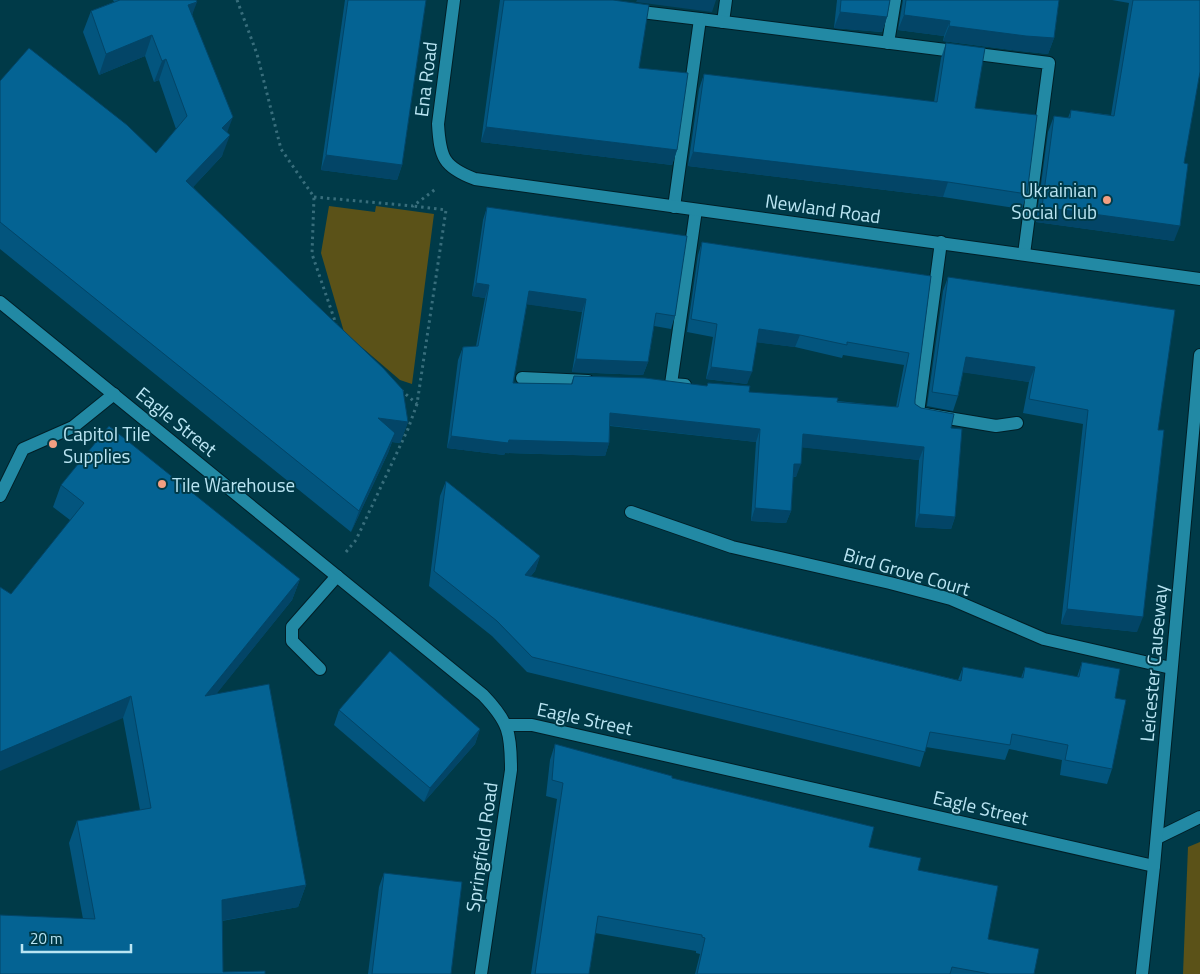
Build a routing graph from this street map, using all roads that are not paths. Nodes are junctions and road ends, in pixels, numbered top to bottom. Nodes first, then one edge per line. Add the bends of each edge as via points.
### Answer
1 (454, 0) edge
2 (726, 0) edge
3 (894, 0) edge
4 (616, 8) edge
5 (700, 19) junction
6 (724, 22) junction
7 (888, 43) junction
8 (445, 163) joint
9 (674, 207) junction
10 (696, 210) junction
11 (940, 242) junction
12 (1024, 254) junction
13 (1200, 279) edge
14 (0, 302) edge
15 (1200, 355) edge
16 (522, 378) dead end
17 (601, 381) edge
18 (698, 386) edge
19 (114, 394) junction
20 (1018, 423) dead end
21 (0, 496) edge
22 (631, 512) dead end
23 (334, 573) junction
24 (1171, 668) junction
25 (320, 669) dead end
26 (507, 725) junction
27 (1200, 817) edge
28 (1157, 838) junction
29 (1154, 866) junction
30 (481, 974) edge
31 (1142, 974) edge

1 - 8 street, Ena Road via 438,124 439,144
2 - 6 street
3 - 7 street
4 - 5 street
5 - 6 street
5 - 9 street
6 - 7 street
7 - 12 street via 1049,64
8 - 9 street, Newland Road via 458,173 475,179
9 - 10 street, Newland Road
10 - 11 street, Newland Road
10 - 18 street via 666,383
11 - 12 street, Newland Road
11 - 20 street via 918,413 996,426
12 - 13 street, Newland Road
14 - 19 street, Eagle Street
15 - 24 street, Leicester Causeway
16 - 17 street
19 - 21 street via 73,427 23,449
19 - 23 street, Eagle Street
22 - 24 street, Bird Grove Court via 732,547 951,599 1044,639
23 - 25 street via 292,627 292,641
23 - 26 street, Eagle Street via 483,694
24 - 28 street, Leicester Causeway
26 - 29 street, Eagle Street via 532,725
26 - 30 street, Springfield Road via 511,770
27 - 28 street
28 - 29 street, Leicester Causeway
29 - 31 street, Leicester Causeway

